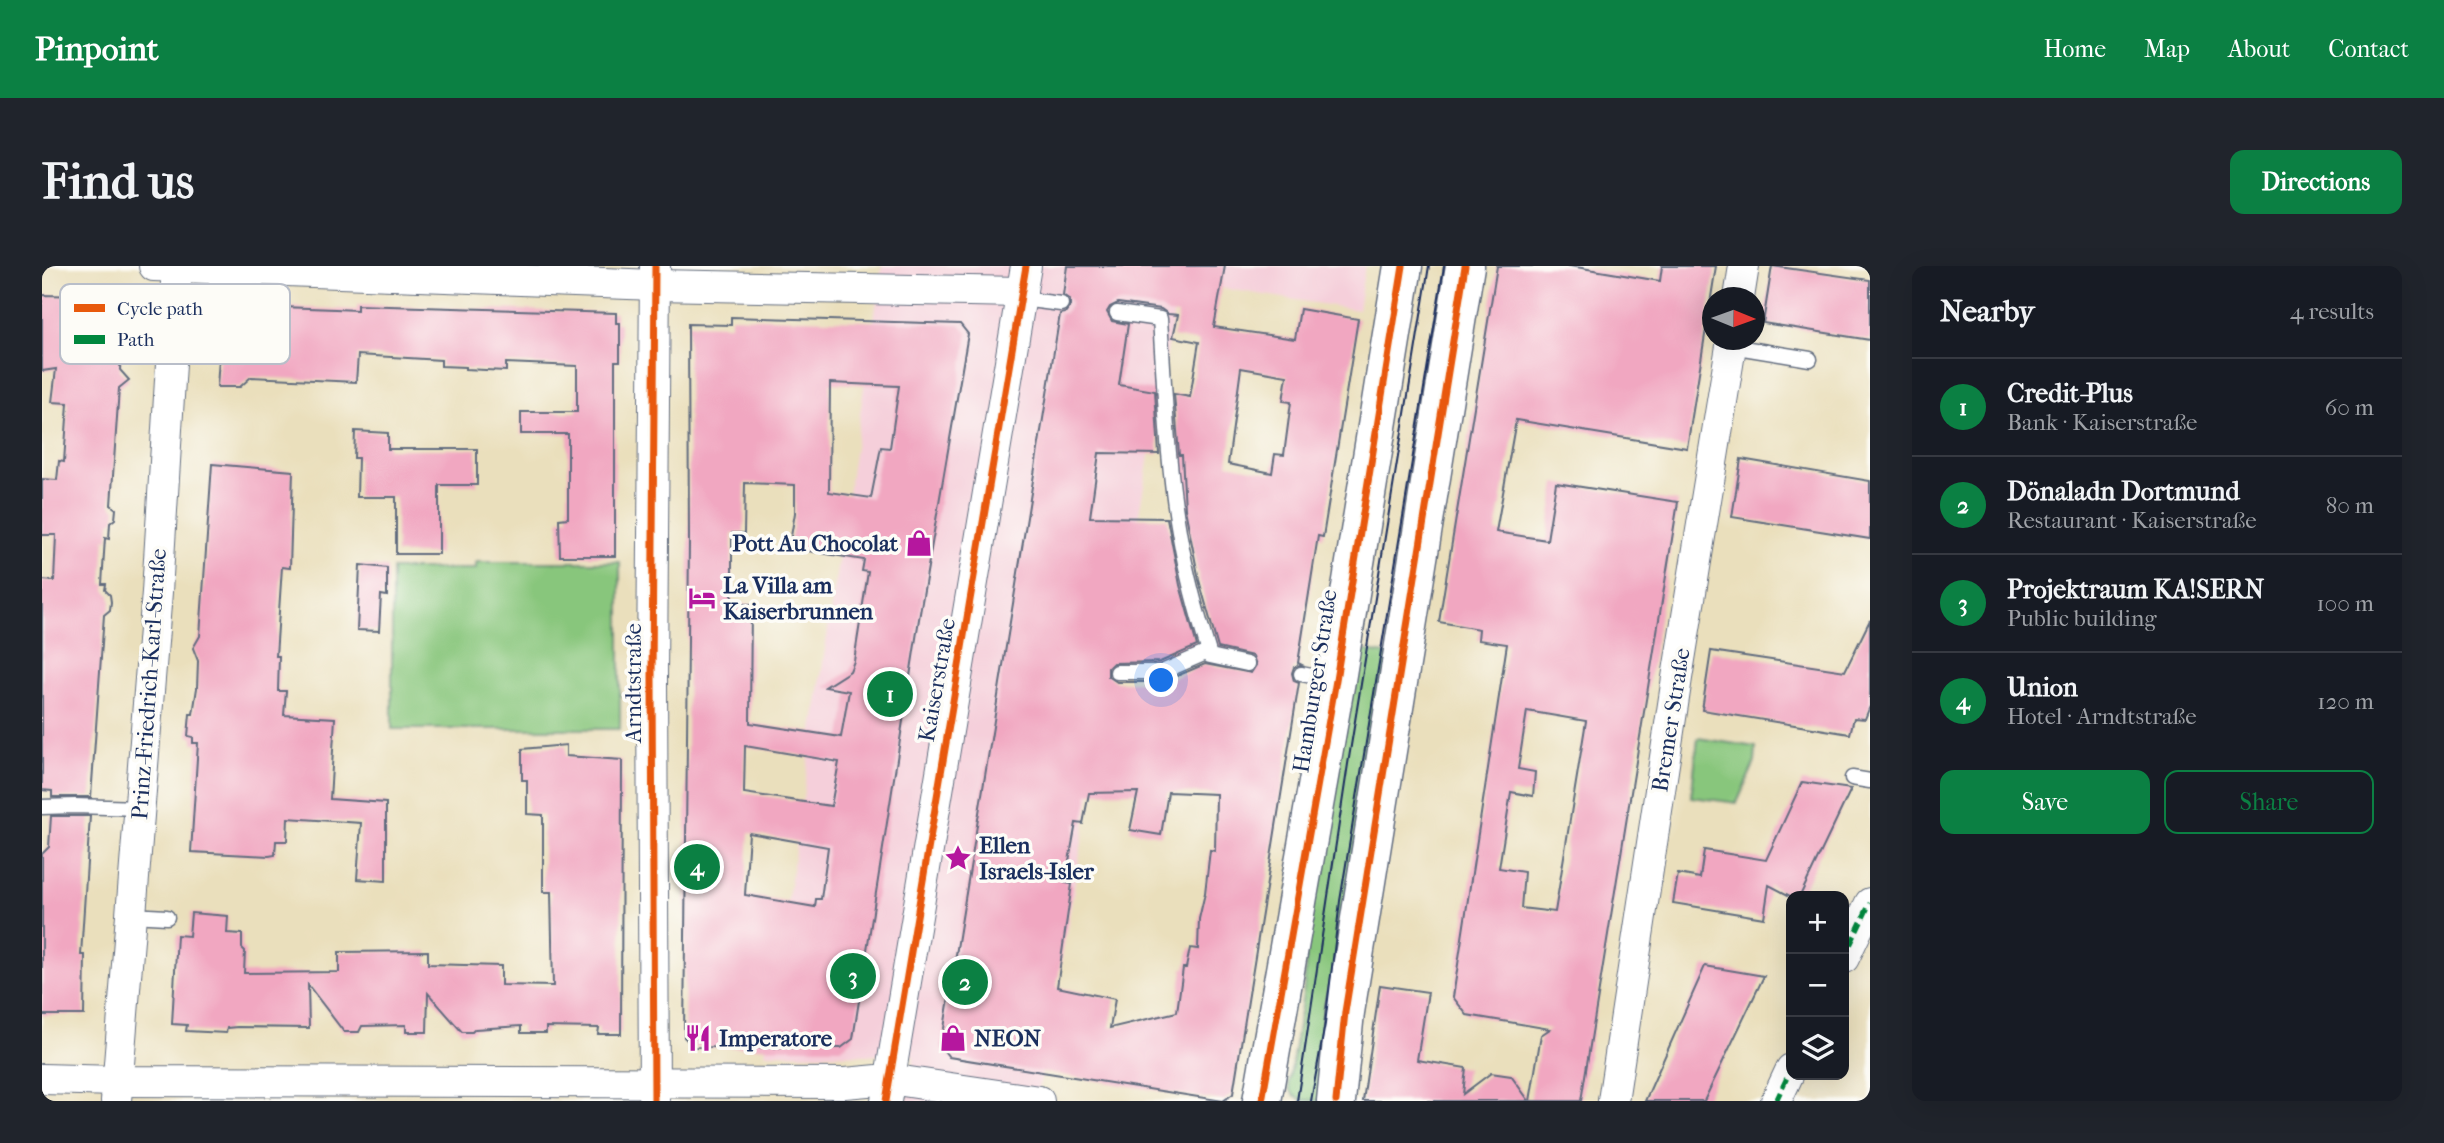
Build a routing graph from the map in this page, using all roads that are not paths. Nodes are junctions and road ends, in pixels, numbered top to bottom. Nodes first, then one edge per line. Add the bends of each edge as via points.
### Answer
1 (154, 266) edge
2 (177, 266) edge
3 (1403, 266) edge
4 (1465, 266) edge
5 (1744, 266) edge
6 (655, 275) edge
7 (176, 284) edge
8 (1023, 286) edge
9 (1741, 287) edge
10 (1061, 304) dead end
11 (1116, 313) dead end
12 (1731, 350) edge
13 (1765, 350) edge
14 (1810, 359) dead end
15 (171, 364) edge
16 (1209, 652) junction
17 (1247, 664) dead end
18 (1117, 672) dead end
19 (1852, 778) dead end
20 (1870, 780) edge
21 (42, 807) edge
22 (139, 808) junction
23 (1870, 903) edge
24 (131, 915) junction
25 (167, 917) dead end
26 (1846, 954) edge
27 (42, 1079) edge
28 (1786, 1080) edge
29 (888, 1090) edge
30 (117, 1091) edge
31 (654, 1091) edge
32 (1039, 1101) edge
33 (1262, 1101) edge
34 (1336, 1101) edge
35 (1613, 1101) edge
36 (1776, 1101) edge

1 - 2 street
2 - 6 street
2 - 7 street, Prinz-Friedrich-Karl-Straße
3 - 33 main road, Hamburger Straße via 1318,677
4 - 34 main road via 1345,1012
5 - 9 street
6 - 8 street
6 - 31 street, Arndtstraße
8 - 10 lane
8 - 29 street, Kaiserstraße
11 - 16 lane via 1160,319 1172,486 1193,601
12 - 35 street, Bremer Straße
13 - 14 lane
15 - 22 street, Prinz-Friedrich-Karl-Straße
16 - 17 lane via 1210,656
16 - 18 lane via 1162,672
19 - 20 lane
21 - 22 lane
22 - 24 street, Prinz-Friedrich-Karl-Straße
23 - 26 street
24 - 25 lane
24 - 30 street, Prinz-Friedrich-Karl-Straße
27 - 30 street
28 - 36 street
29 - 31 street via 845,1083
29 - 32 street
30 - 31 street

